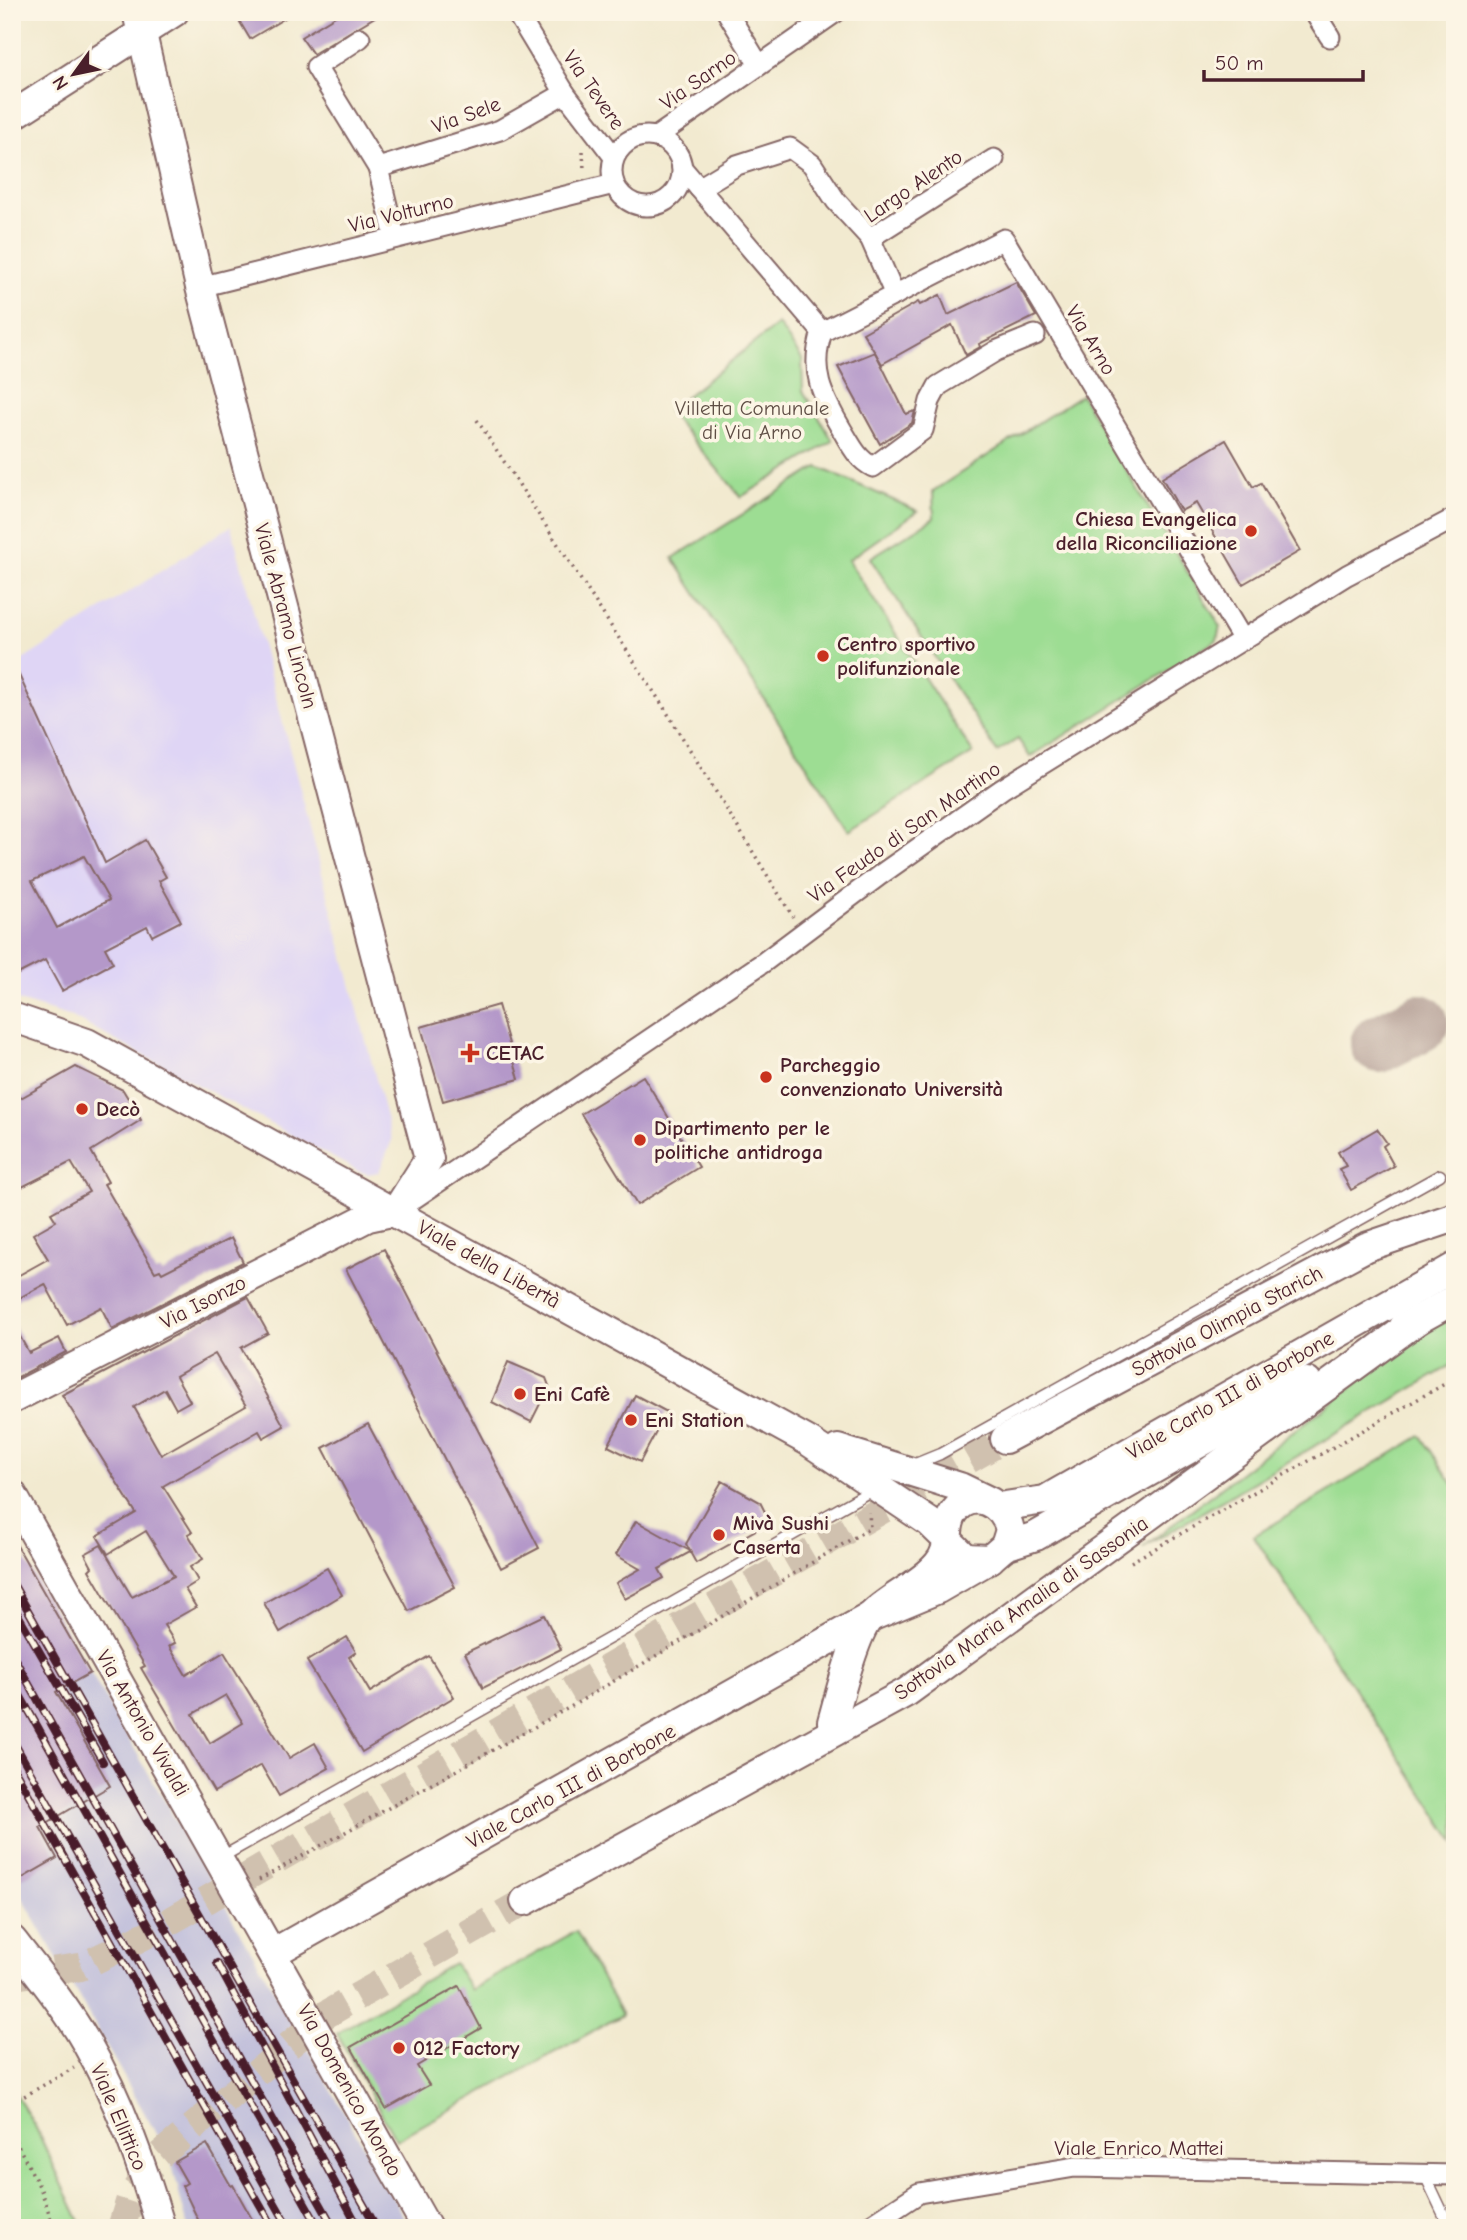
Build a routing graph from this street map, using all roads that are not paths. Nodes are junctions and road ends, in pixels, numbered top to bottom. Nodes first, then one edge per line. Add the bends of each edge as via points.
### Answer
1 (174, 12) edge
2 (516, 12) edge
3 (727, 12) edge
4 (836, 12) edge
5 (1314, 12) edge
6 (140, 23) edge
7 (1330, 37) dead end
8 (360, 38) dead end
9 (759, 65) junction
10 (565, 93) junction
11 (12, 116) edge
12 (656, 137) junction
13 (614, 157) junction
14 (994, 159) dead end
15 (377, 168) junction
16 (682, 168) junction
17 (614, 184) junction
18 (699, 188) junction
19 (394, 238) junction
20 (870, 238) junction
21 (200, 287) junction
22 (895, 295) junction
23 (822, 332) junction
24 (1034, 334) dead end
25 (1455, 518) edge
26 (1242, 640) junction
27 (12, 1017) edge
28 (1440, 1175) dead end
29 (396, 1211) junction
30 (1455, 1217) edge
31 (1455, 1266) edge
32 (1455, 1298) edge
33 (1419, 1319) junction
34 (12, 1399) edge
35 (1005, 1439) tunnel mouth
36 (808, 1441) junction
37 (903, 1469) junction
38 (873, 1490) junction
39 (12, 1493) edge
40 (995, 1505) junction
41 (950, 1540) junction
42 (998, 1553) junction
43 (868, 1618) junction
44 (836, 1730) junction
45 (220, 1859) junction
46 (525, 1901) tunnel mouth
47 (12, 1940) edge
48 (273, 1953) junction
49 (1425, 2175) junction
50 (1455, 2175) edge
51 (161, 2228) edge
52 (427, 2228) edge
53 (866, 2228) edge
54 (1450, 2228) edge

1 - 6 street
2 - 10 street, Via Tevere
3 - 9 street
4 - 9 street, Via Sarno
5 - 7 street
6 - 11 street
6 - 21 street, Viale Abramo Lincoln
8 - 15 street via 316,67
9 - 12 street, Via Sarno
10 - 13 street, Via Tevere
10 - 15 street, Via Sele via 500,130
12 - 13 street via 627,142
12 - 16 street via 674,149
13 - 17 street
14 - 20 street, Largo Alento
15 - 19 street
16 - 17 street via 677,190 660,204 638,205 620,194
16 - 18 street
17 - 19 street, Via Volturno
18 - 20 street via 737,165 790,148 812,164 836,201
18 - 23 street
19 - 21 street, Via Volturno
20 - 22 street, Largo Alento
21 - 29 street, Viale Abramo Lincoln via 429,1158
22 - 23 street, Via Arno
22 - 26 street, Via Arno via 1004,240
23 - 24 street via 816,351 820,394 861,461 873,467 923,430 938,386
25 - 26 street, Via Feudo di San Martino via 1347,575
26 - 29 street, Via Feudo di San Martino via 1002,789 803,932
27 - 29 street, Viale della Libertà via 87,1043
28 - 37 lane via 940,1454
29 - 34 street, Via Isonzo via 368,1217
29 - 36 street, Viale della Libertà
30 - 35 street, Sottovia Olimpia Starich via 1367,1247
31 - 40 street, Viale Carlo III di Borbone via 1045,1500
32 - 33 street, Viale Carlo III di Borbone
33 - 42 street, Viale Carlo III di Borbone via 1036,1536
33 - 44 street, Sottovia Maria Amalia di Sassonia via 907,1692
36 - 37 street
36 - 38 street, Viale della Libertà
37 - 40 street via 967,1489
38 - 41 street, Viale della Libertà
38 - 45 lane
39 - 45 street, Via Antonio Vivaldi
40 - 41 street, Viale Carlo III di Borbone via 972,1500 955,1511
40 - 42 street via 1010,1530
41 - 42 street via 966,1558
41 - 43 street, Viale Carlo III di Borbone via 936,1567
42 - 43 street, Viale Carlo III di Borbone via 938,1589
43 - 44 street via 842,1686 832,1722
43 - 48 street, Viale Carlo III di Borbone
44 - 46 street, Sottovia Maria Amalia di Sassonia
45 - 48 street, Via Antonio Vivaldi
47 - 51 street, Viale Ellittico via 94,2057 128,2130
48 - 52 street, Via Domenico Mondo
49 - 50 street, Viale Enrico Mattei
49 - 53 street, Viale Enrico Mattei via 1075,2167 919,2193
49 - 54 lane

